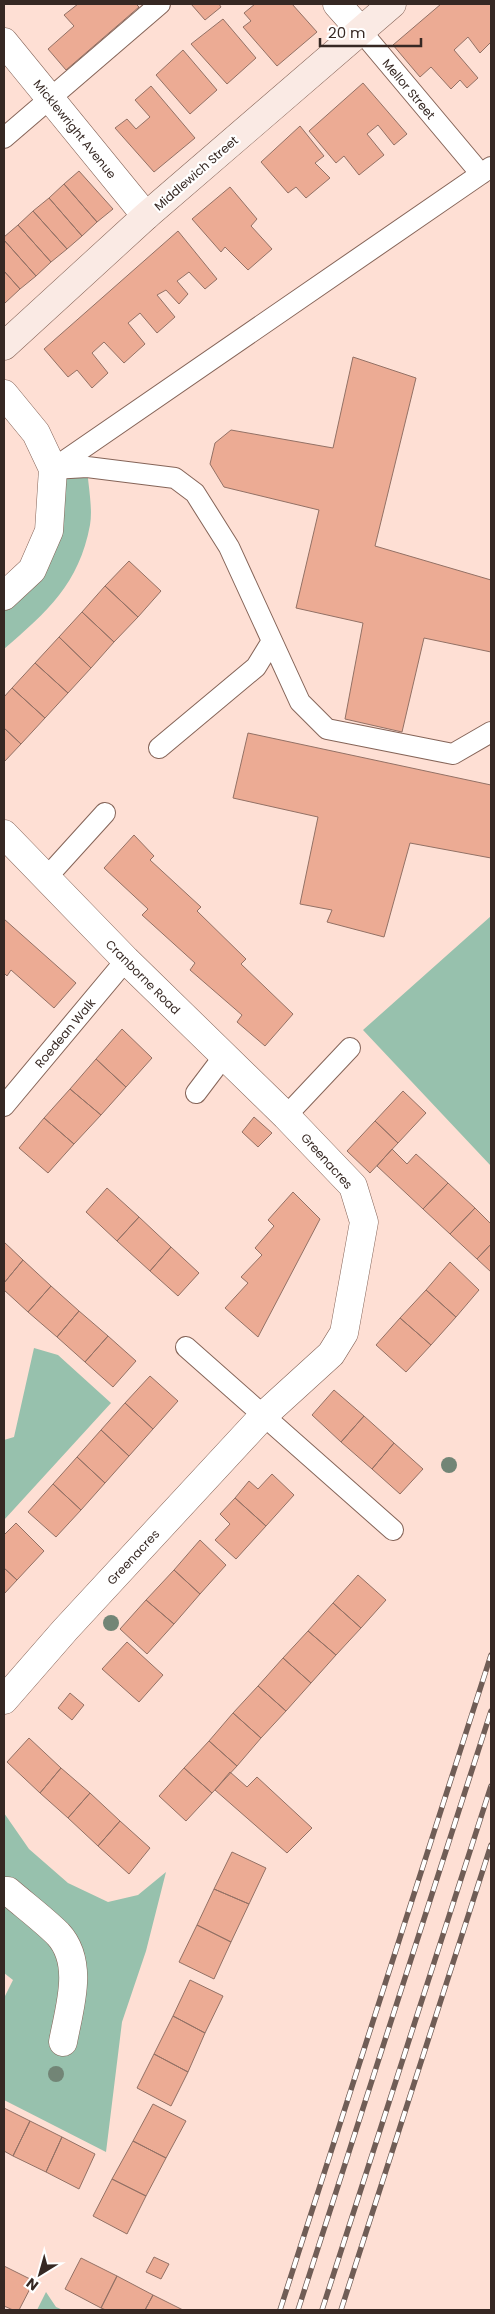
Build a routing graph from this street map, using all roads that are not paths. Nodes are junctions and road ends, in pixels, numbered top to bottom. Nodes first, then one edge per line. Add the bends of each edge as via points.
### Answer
1 (337, 4) edge
2 (392, 4) edge
3 (155, 5) edge
4 (360, 31) junction
5 (4, 42) edge
6 (50, 97) junction
7 (4, 138) edge
8 (486, 171) edge
9 (146, 216) junction
10 (4, 346) edge
11 (4, 394) edge
12 (53, 468) junction
13 (4, 596) edge
14 (272, 641) junction
15 (491, 732) edge
16 (159, 748) dead end
17 (104, 813) dead end
18 (4, 834) edge
19 (47, 877) junction
20 (126, 960) junction
21 (350, 1048) dead end
22 (224, 1056) junction
23 (196, 1093) dead end
24 (4, 1106) edge
25 (286, 1116) junction
26 (186, 1346) dead end
27 (264, 1415) junction
28 (393, 1530) dead end
29 (4, 1700) edge
30 (4, 1891) edge
31 (63, 2042) dead end

1 - 4 street, Mellor Street
2 - 4 main road, Middlewich Street
3 - 6 lane
4 - 8 lane, Mellor Street
4 - 9 main road, Middlewich Street
5 - 6 street, Micklewright Avenue
6 - 7 lane
6 - 9 street, Micklewright Avenue
8 - 12 lane
9 - 10 main road, Middlewich Street
11 - 12 street via 36,433
12 - 13 street via 49,531 32,570
12 - 14 lane via 87,467 175,478 195,493 230,547
14 - 15 lane via 300,702 327,729 453,754
14 - 16 lane via 256,667
17 - 19 lane
18 - 19 street, Cranborne Road
19 - 20 street, Cranborne Road
20 - 22 street, Cranborne Road
20 - 24 lane, Roedean Walk
21 - 25 lane
22 - 23 lane
22 - 25 street, Cranborne Road
25 - 27 street, Greenacres via 353,1186 364,1222 344,1333 331,1354
26 - 27 lane
27 - 28 lane
27 - 29 street, Greenacres via 64,1630
30 - 31 street via 8,1891 59,1936 70,1956 74,1986

